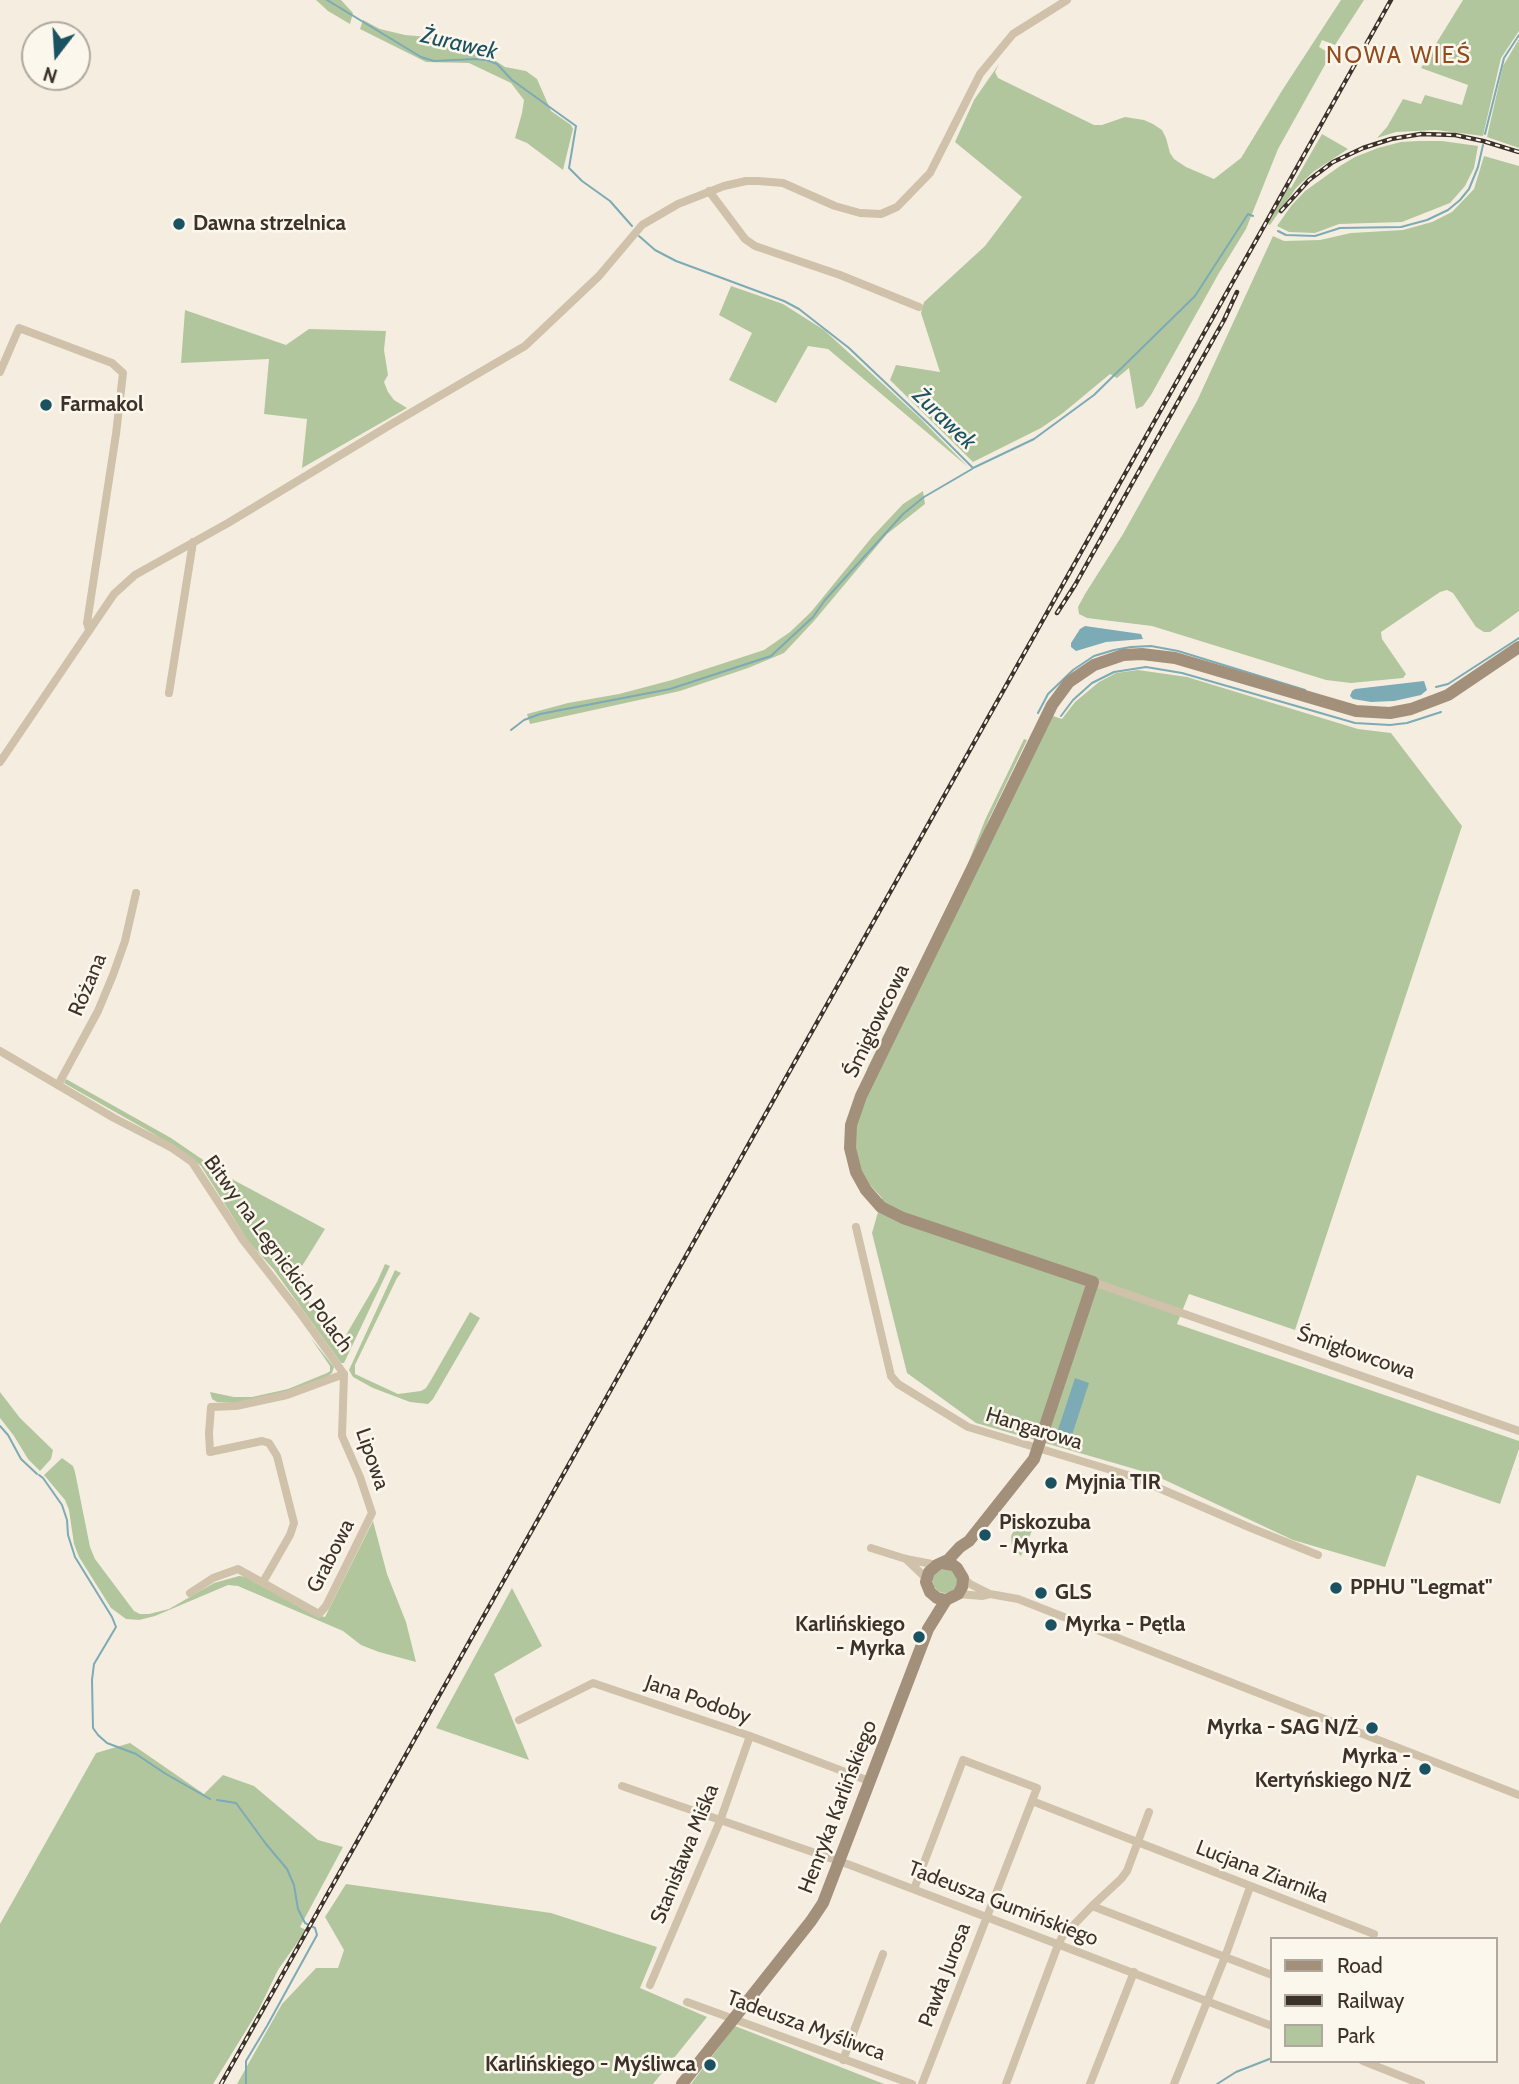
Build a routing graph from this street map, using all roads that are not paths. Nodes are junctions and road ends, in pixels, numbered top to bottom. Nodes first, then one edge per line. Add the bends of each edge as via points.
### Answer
1 (1067, 0) edge
2 (709, 191) junction
3 (919, 307) dead end
4 (0, 372) edge
5 (193, 542) junction
6 (89, 630) junction
7 (1519, 647) edge
8 (169, 693) dead end
9 (0, 762) edge
10 (136, 893) dead end
11 (0, 1051) edge
12 (58, 1085) junction
13 (856, 1227) dead end
14 (1093, 1282) junction
15 (344, 1374) junction
16 (1519, 1431) edge
17 (1038, 1448) junction
18 (372, 1513) joint
19 (969, 1541) junction
20 (871, 1548) dead end
21 (1318, 1555) dead end
22 (906, 1559) junction
23 (940, 1564) junction
24 (961, 1574) junction
25 (926, 1578) junction
26 (263, 1582) junction
27 (190, 1593) dead end
28 (931, 1594) junction
29 (990, 1594) junction
30 (952, 1597) junction
31 (928, 1629) junction
32 (519, 1720) dead end
33 (750, 1736) junction
34 (869, 1781) junction
35 (622, 1786) dead end
36 (1519, 1795) edge
37 (1032, 1801) junction
38 (1149, 1812) dead end
39 (720, 1821) junction
40 (1138, 1843) junction
41 (839, 1861) junction
42 (1250, 1886) junction
43 (914, 1889) junction
44 (1092, 1906) junction
45 (986, 1918) junction
46 (1374, 1934) dead end
47 (1058, 1945) junction
48 (883, 1954) dead end
49 (1225, 1957) junction
50 (1134, 1972) junction
51 (1270, 1974) edge
52 (650, 1985) dead end
53 (1208, 2001) junction
54 (687, 2002) dead end
55 (734, 2018) junction
56 (1270, 2025) edge
57 (843, 2060) junction
58 (1368, 2063) edge
59 (682, 2084) edge
60 (912, 2084) edge
61 (922, 2084) edge
62 (1006, 2084) edge
63 (1090, 2084) edge
64 (1174, 2084) edge
65 (1419, 2084) edge

1 - 2 street via 1013,34 980,74 930,173 888,212 860,214 769,181 746,181
2 - 3 street via 755,246
2 - 5 street via 642,225 599,276 525,346
4 - 6 street via 19,328 112,363 123,373
5 - 6 street via 126,582
5 - 8 street
6 - 9 street
7 - 14 street, Śmigłowcowa via 1448,695 1390,713 1356,711 1175,658 1142,654 1094,665 1069,682 1052,705 861,1096 853,1116 850,1148 856,1172 881,1207
10 - 12 street, Różana via 113,975
11 - 12 street, Bitwy na Legnickich Polach
12 - 15 street, Bitwy na Legnickich Polach via 192,1162 243,1240
13 - 17 street, Hangarowa via 894,1380 968,1427
14 - 16 street, Śmigłowcowa
14 - 17 street
15 - 18 street, Lipowa via 342,1436
15 - 26 street via 288,1395 211,1407 210,1452 261,1441 269,1443 277,1456 294,1523
17 - 19 street
17 - 21 street, Hangarowa via 1132,1476
18 - 26 street, Grabowa via 319,1614
19 - 23 street
19 - 24 street
20 - 22 street
22 - 23 street
22 - 25 street
23 - 24 street via 953,1565
23 - 25 street
24 - 29 street
24 - 30 street via 962,1587
25 - 28 street
26 - 27 street via 237,1569
28 - 30 street
28 - 31 street, Henryka Karlińskiego
29 - 30 street
29 - 36 street via 1018,1599
30 - 31 street, Henryka Karlińskiego
31 - 34 street, Henryka Karlińskiego
32 - 33 street, Jana Podoby via 593,1683
33 - 34 street, Jana Podoby
33 - 39 street, Stanisława Miśka
34 - 41 street, Henryka Karlińskiego
35 - 39 street, Tadeusza Gumińskiego
37 - 40 street, Lucjana Ziarnika
37 - 43 street via 1037,1788 963,1760
37 - 45 street, Pawła Jurosa
38 - 40 street
39 - 41 street, Tadeusza Gumińskiego
39 - 52 street, Stanisława Miśka
40 - 42 street, Lucjana Ziarnika
40 - 44 street via 1127,1871
41 - 43 street, Tadeusza Gumińskiego
41 - 55 street, Henryka Karlińskiego via 817,1911
42 - 46 street, Lucjana Ziarnika
42 - 49 street
43 - 45 street, Tadeusza Gumińskiego
44 - 47 street
44 - 49 street
45 - 47 street, Tadeusza Gumińskiego
45 - 61 street, Pawła Jurosa
47 - 50 street, Tadeusza Gumińskiego
47 - 62 street
48 - 57 street
49 - 51 street
49 - 53 street
50 - 53 street, Tadeusza Gumińskiego
50 - 63 street
53 - 56 street, Tadeusza Gumińskiego
53 - 64 street
54 - 55 street, Tadeusza Myśliwca
55 - 57 street, Tadeusza Myśliwca
55 - 59 street, Henryka Karlińskiego
57 - 60 street, Tadeusza Myśliwca
58 - 65 street

